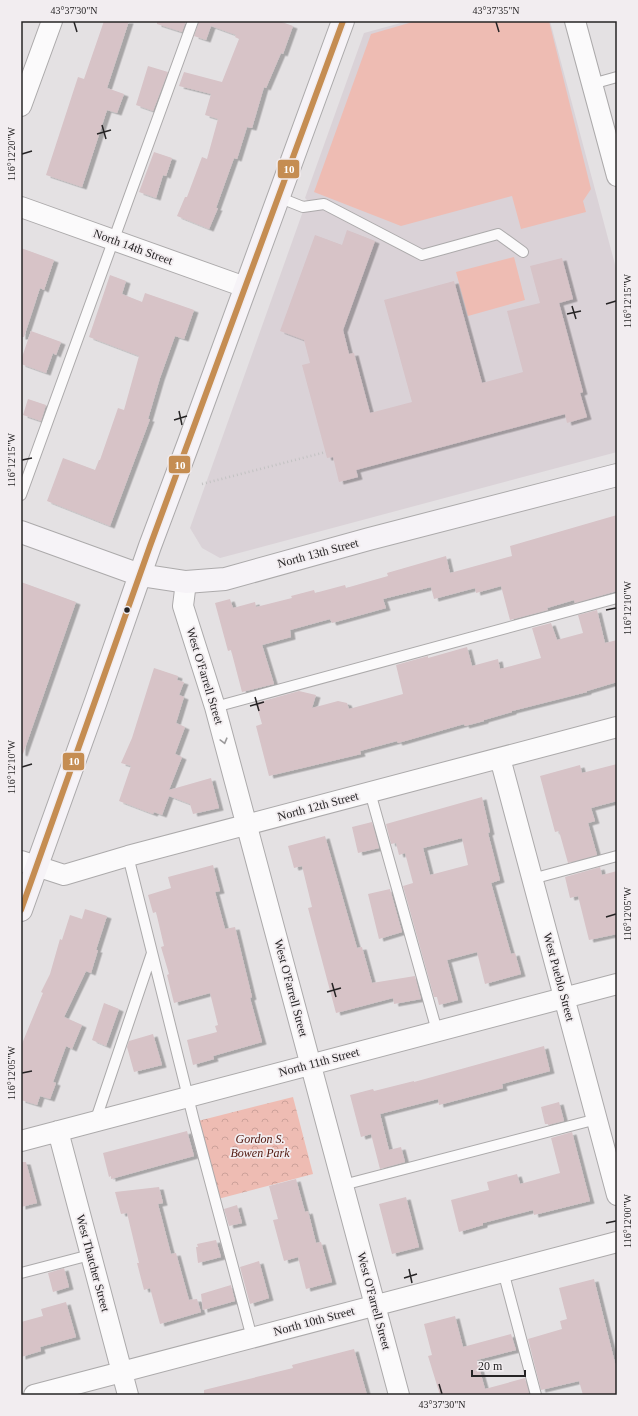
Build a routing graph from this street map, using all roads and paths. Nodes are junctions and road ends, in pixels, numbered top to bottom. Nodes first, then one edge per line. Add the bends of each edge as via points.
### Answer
1 (52, 21) edge
2 (193, 21) edge
3 (343, 21) edge
4 (575, 21) edge
5 (617, 77) edge
6 (592, 84) junction
7 (21, 106) edge
8 (617, 176) edge
9 (278, 197) junction
10 (21, 207) edge
11 (113, 240) junction
12 (523, 252) dead end
13 (245, 287) junction
14 (326, 452) dead end
15 (617, 475) edge
16 (202, 484) dead end
17 (21, 495) edge
18 (21, 532) edge
19 (140, 575) junction
20 (186, 582) junction
21 (617, 598) edge
22 (215, 707) junction
23 (617, 727) edge
24 (500, 758) junction
25 (370, 792) junction
26 (247, 824) junction
27 (128, 856) junction
28 (617, 856) edge
29 (29, 864) edge
30 (532, 879) junction
31 (21, 910) edge
32 (152, 952) junction
33 (617, 984) edge
34 (564, 998) junction
35 (437, 1031) junction
36 (311, 1064) junction
37 (188, 1097) junction
38 (597, 1119) junction
39 (95, 1122) junction
40 (58, 1131) junction
41 (21, 1141) edge
42 (343, 1185) junction
43 (617, 1195) edge
44 (617, 1242) edge
45 (90, 1255) junction
46 (503, 1272) junction
47 (21, 1273) edge
48 (375, 1305) junction
49 (252, 1338) junction
50 (122, 1372) junction
51 (34, 1395) edge
52 (128, 1395) edge
53 (399, 1395) edge
54 (536, 1395) edge

1 - 7 street
2 - 11 lane
3 - 9 street
4 - 6 street
5 - 6 lane
6 - 8 street
9 - 12 lane via 303,207 324,204 422,255 498,234
9 - 13 street
10 - 11 street, North 14th Street
11 - 13 street, North 14th Street
11 - 17 lane
13 - 19 street
14 - 16 path
15 - 20 street, North 13th Street via 225,579
18 - 19 street, North 13th Street
19 - 20 street, North 13th Street
19 - 29 street
20 - 22 street, West O'Farrell Street via 184,606
21 - 22 lane
22 -> 26 street, West O'Farrell Street
23 - 24 street, North 12th Street
24 - 25 street, North 12th Street
24 - 30 street, West Pueblo Street
25 - 26 street, North 12th Street
25 - 35 lane
26 - 27 street, North 12th Street
26 - 36 street, West O'Farrell Street
27 - 29 street, North 12th Street via 64,875
27 - 32 lane
28 - 30 lane
29 - 31 street
30 - 34 street, West Pueblo Street
32 - 37 lane
32 - 39 lane
33 - 34 street, North 11th Street
34 - 35 street, North 11th Street
34 - 38 street, West Pueblo Street
35 - 36 street, North 11th Street
36 - 37 street, North 11th Street
36 - 42 street, West O'Farrell Street
37 - 39 street, North 11th Street
37 - 49 lane
38 - 42 lane
38 - 43 street, West Pueblo Street
39 - 40 street, North 11th Street
40 - 41 street, North 11th Street
40 - 45 street, West Thatcher Street
42 - 48 street, West O'Farrell Street
44 - 46 street, North 10th Street
45 - 47 lane
45 - 50 street, West Thatcher Street
46 - 48 street, North 10th Street
46 - 54 lane
48 - 49 street, North 10th Street
48 - 53 street, West O'Farrell Street
49 - 50 street, North 10th Street
50 - 51 street, North 10th Street
50 - 52 street, West Thatcher Street

